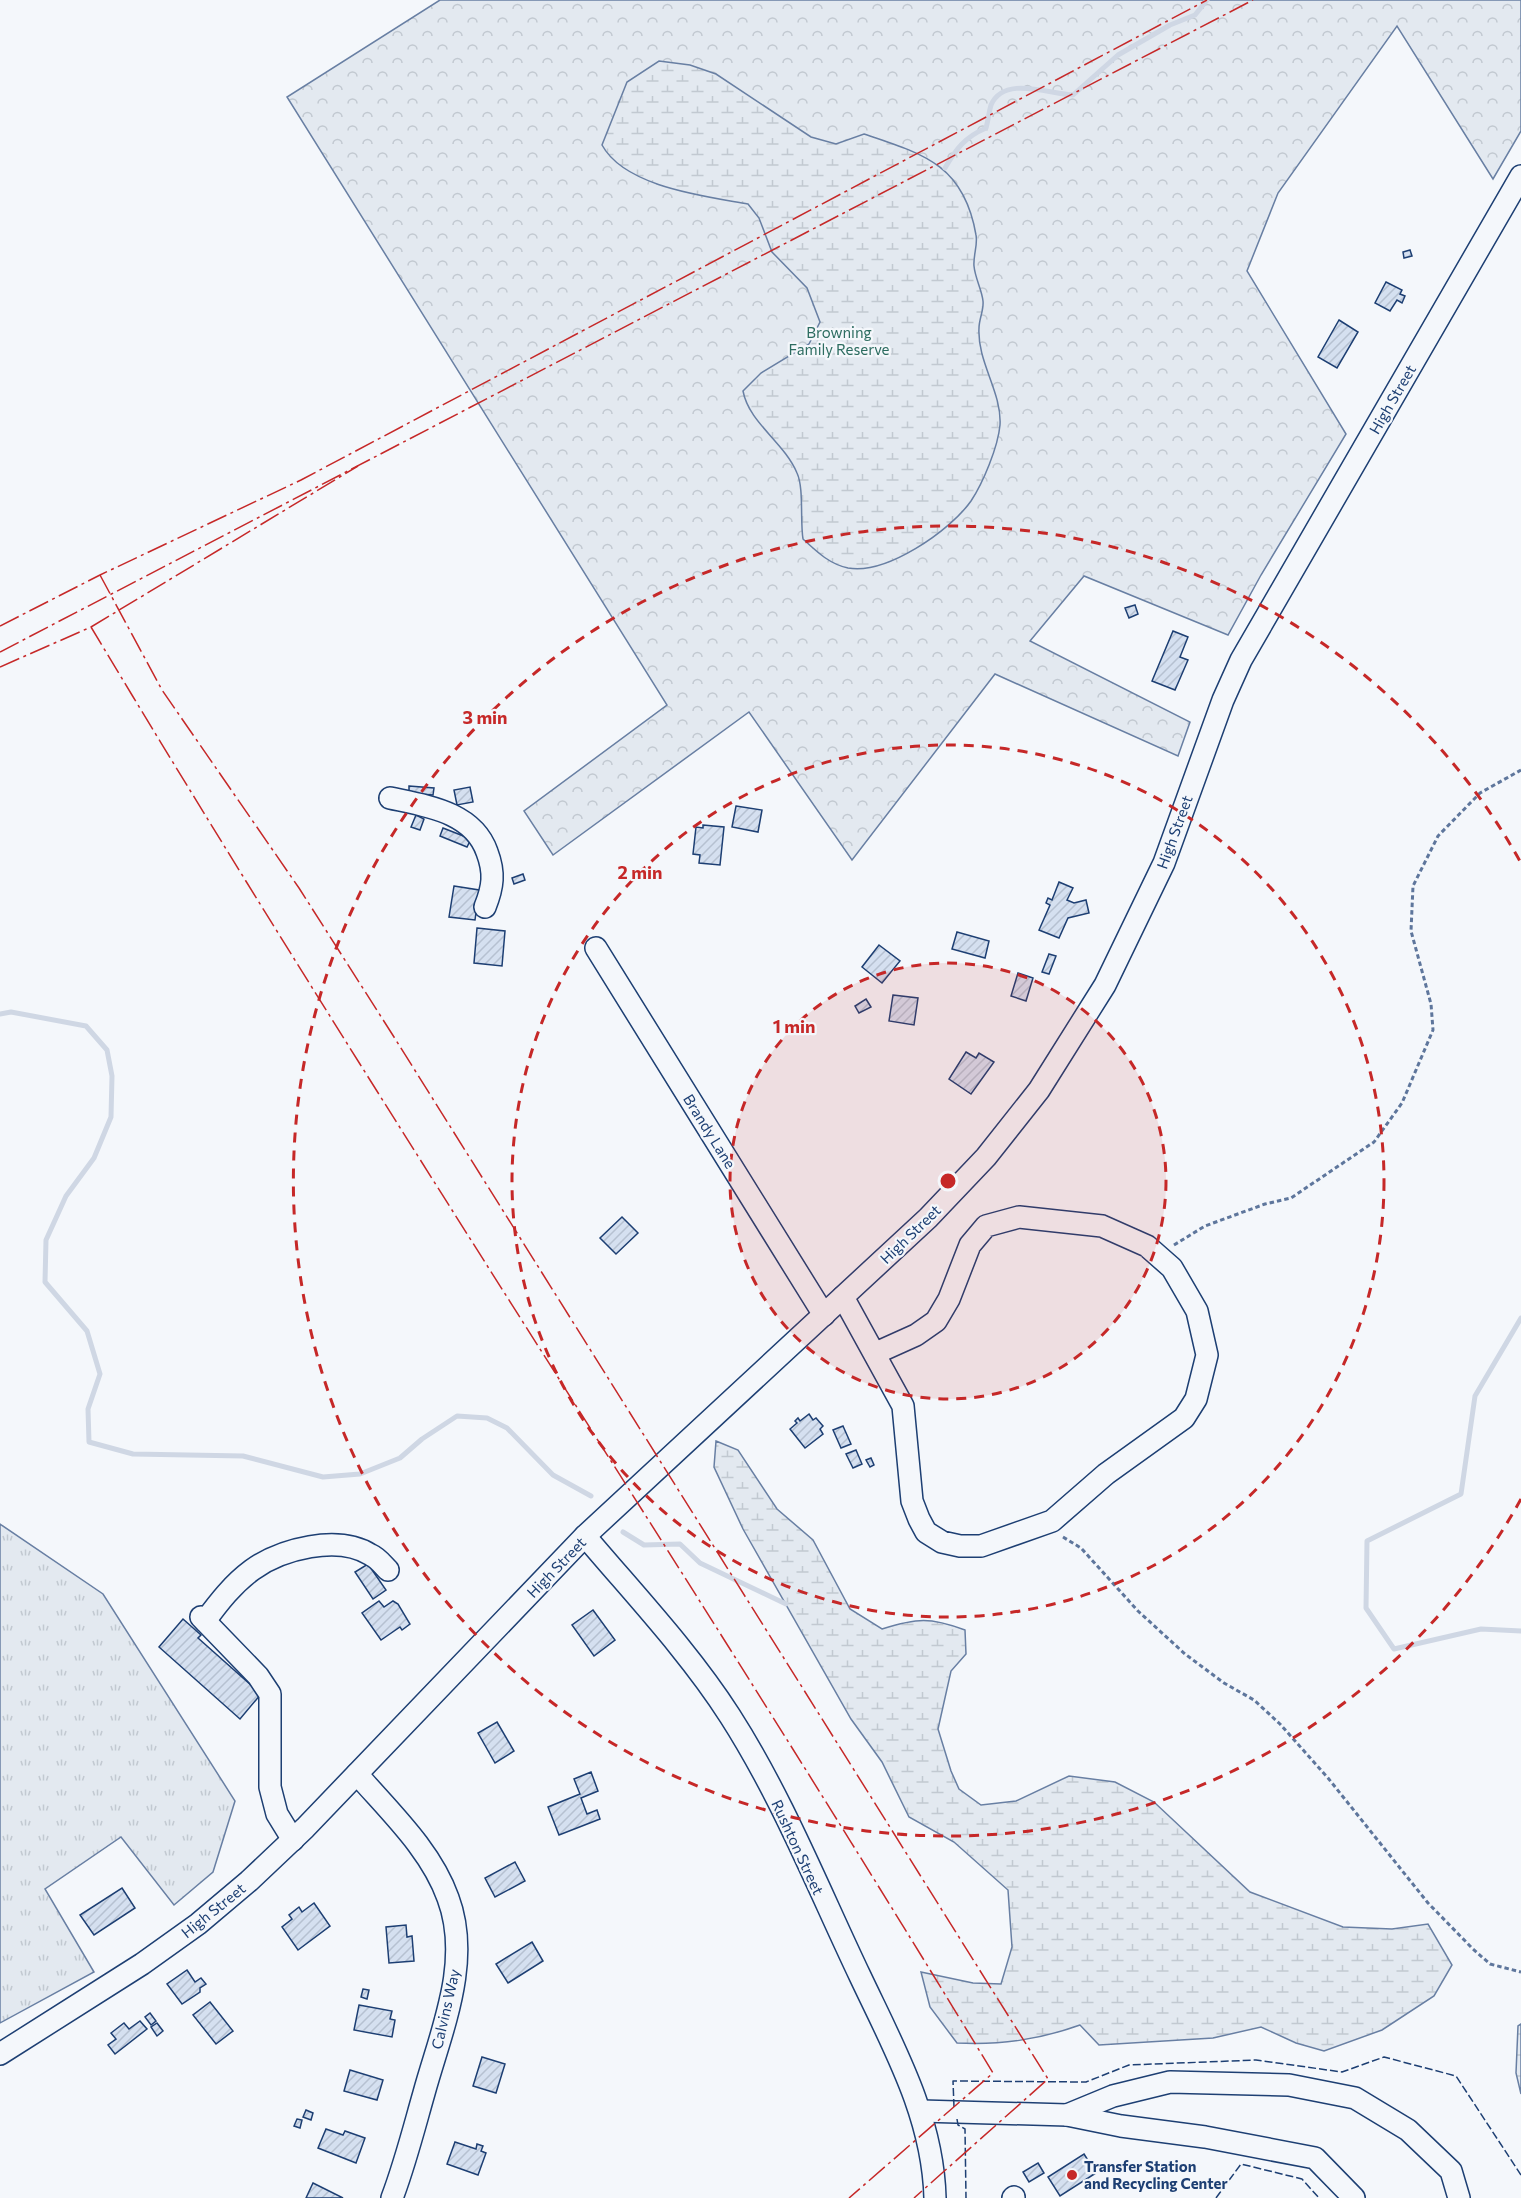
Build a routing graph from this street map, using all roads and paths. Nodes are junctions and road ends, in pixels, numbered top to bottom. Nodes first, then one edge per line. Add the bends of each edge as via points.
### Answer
1 (1521, 176) edge
2 (1521, 770) edge
3 (390, 798) dead end
4 (485, 907) dead end
5 (596, 948) dead end
6 (1157, 1255) junction
7 (843, 1297) junction
8 (824, 1315) junction
9 (876, 1353) junction
10 (1052, 1521) junction
11 (585, 1536) junction
12 (388, 1570) dead end
13 (357, 1774) junction
14 (293, 1840) junction
15 (1521, 1972) edge
16 (0, 2054) edge
17 (921, 2111) junction
18 (1068, 2115) junction
19 (392, 2198) edge
20 (935, 2198) edge
21 (1354, 2198) edge
22 (1459, 2198) edge

1 - 7 street, High Street via 1241,660 1164,863 1105,985 1039,1090 987,1157
2 - 6 path via 1480,793 1438,836 1413,886 1411,931 1431,1004 1433,1030 1402,1102 1374,1142 1291,1198 1205,1226
3 - 4 street via 436,809 477,832 494,879
5 - 8 street, Brandy Lane
6 - 9 street via 1147,1246 1102,1226 1019,1217 986,1226 970,1245 936,1321
6 - 10 street via 1172,1268 1197,1311 1207,1355 1196,1399 1184,1418 1106,1474
7 - 8 street, High Street
7 - 9 street
8 - 11 street, High Street
9 - 10 street via 903,1406 912,1501 926,1532 942,1542 981,1546
10 - 15 path via 1066,1540 1088,1554 1157,1630 1224,1683 1254,1700 1280,1724 1428,1903 1473,1949 1490,1964
11 - 13 street, High Street
11 - 17 street, Rushton Street via 679,1648 740,1733 774,1794
12 - 14 street via 373,1556 353,1547 303,1549 252,1571 203,1619 258,1676 270,1694 270,1787 277,1814
13 - 14 street, High Street
13 - 19 street, Calvins Way via 423,1851 448,1897 457,1936 451,1997
14 - 16 street, High Street via 198,1924 82,2004
17 - 18 street
17 - 20 street, Rushton Street
18 - 21 street via 1315,2158
18 - 22 street via 1113,2096 1170,2082 1289,2085 1355,2098 1408,2130 1451,2171

